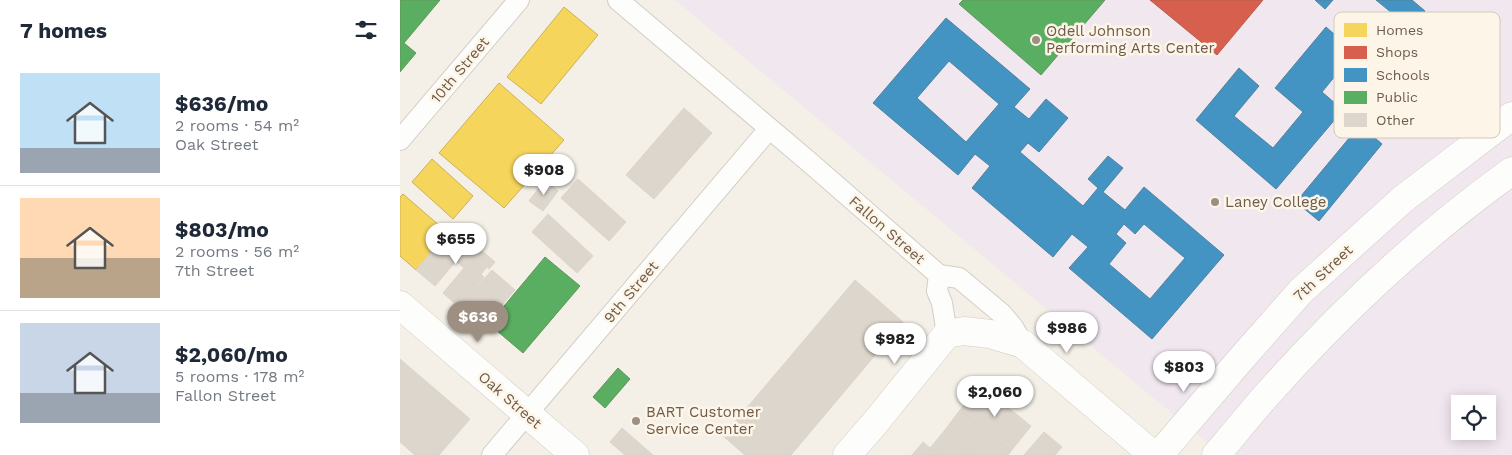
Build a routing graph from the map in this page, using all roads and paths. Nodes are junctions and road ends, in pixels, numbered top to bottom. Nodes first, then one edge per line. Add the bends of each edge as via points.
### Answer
1 (519, 0) edge
2 (618, 0) edge
3 (1512, 116) edge
4 (1500, 125) edge
5 (770, 128) junction
6 (1483, 138) edge
7 (400, 140) edge
8 (1512, 171) edge
9 (939, 276) junction
10 (400, 305) edge
11 (947, 334) junction
12 (1023, 344) junction
13 (527, 414) junction
14 (1149, 452) edge
15 (492, 455) edge
16 (575, 455) edge
17 (847, 455) edge
18 (1216, 455) edge

1 - 7 street, 10th Street
2 - 5 street, Fallon Street
3 - 4 main road, 7th Street
5 - 9 street, Fallon Street
5 - 13 street, 9th Street
6 - 14 main road, 7th Street via 1403,199 1301,291 1241,359
8 - 18 main road via 1374,284 1272,389
9 - 11 street via 937,291
9 - 12 street, Fallon Street via 959,278 1002,314
10 - 13 main road, Oak Street
11 - 12 main road via 964,331 990,334
11 - 17 main road
12 - 14 main road, Fallon Street
13 - 15 street, 9th Street
13 - 16 main road, Oak Street

